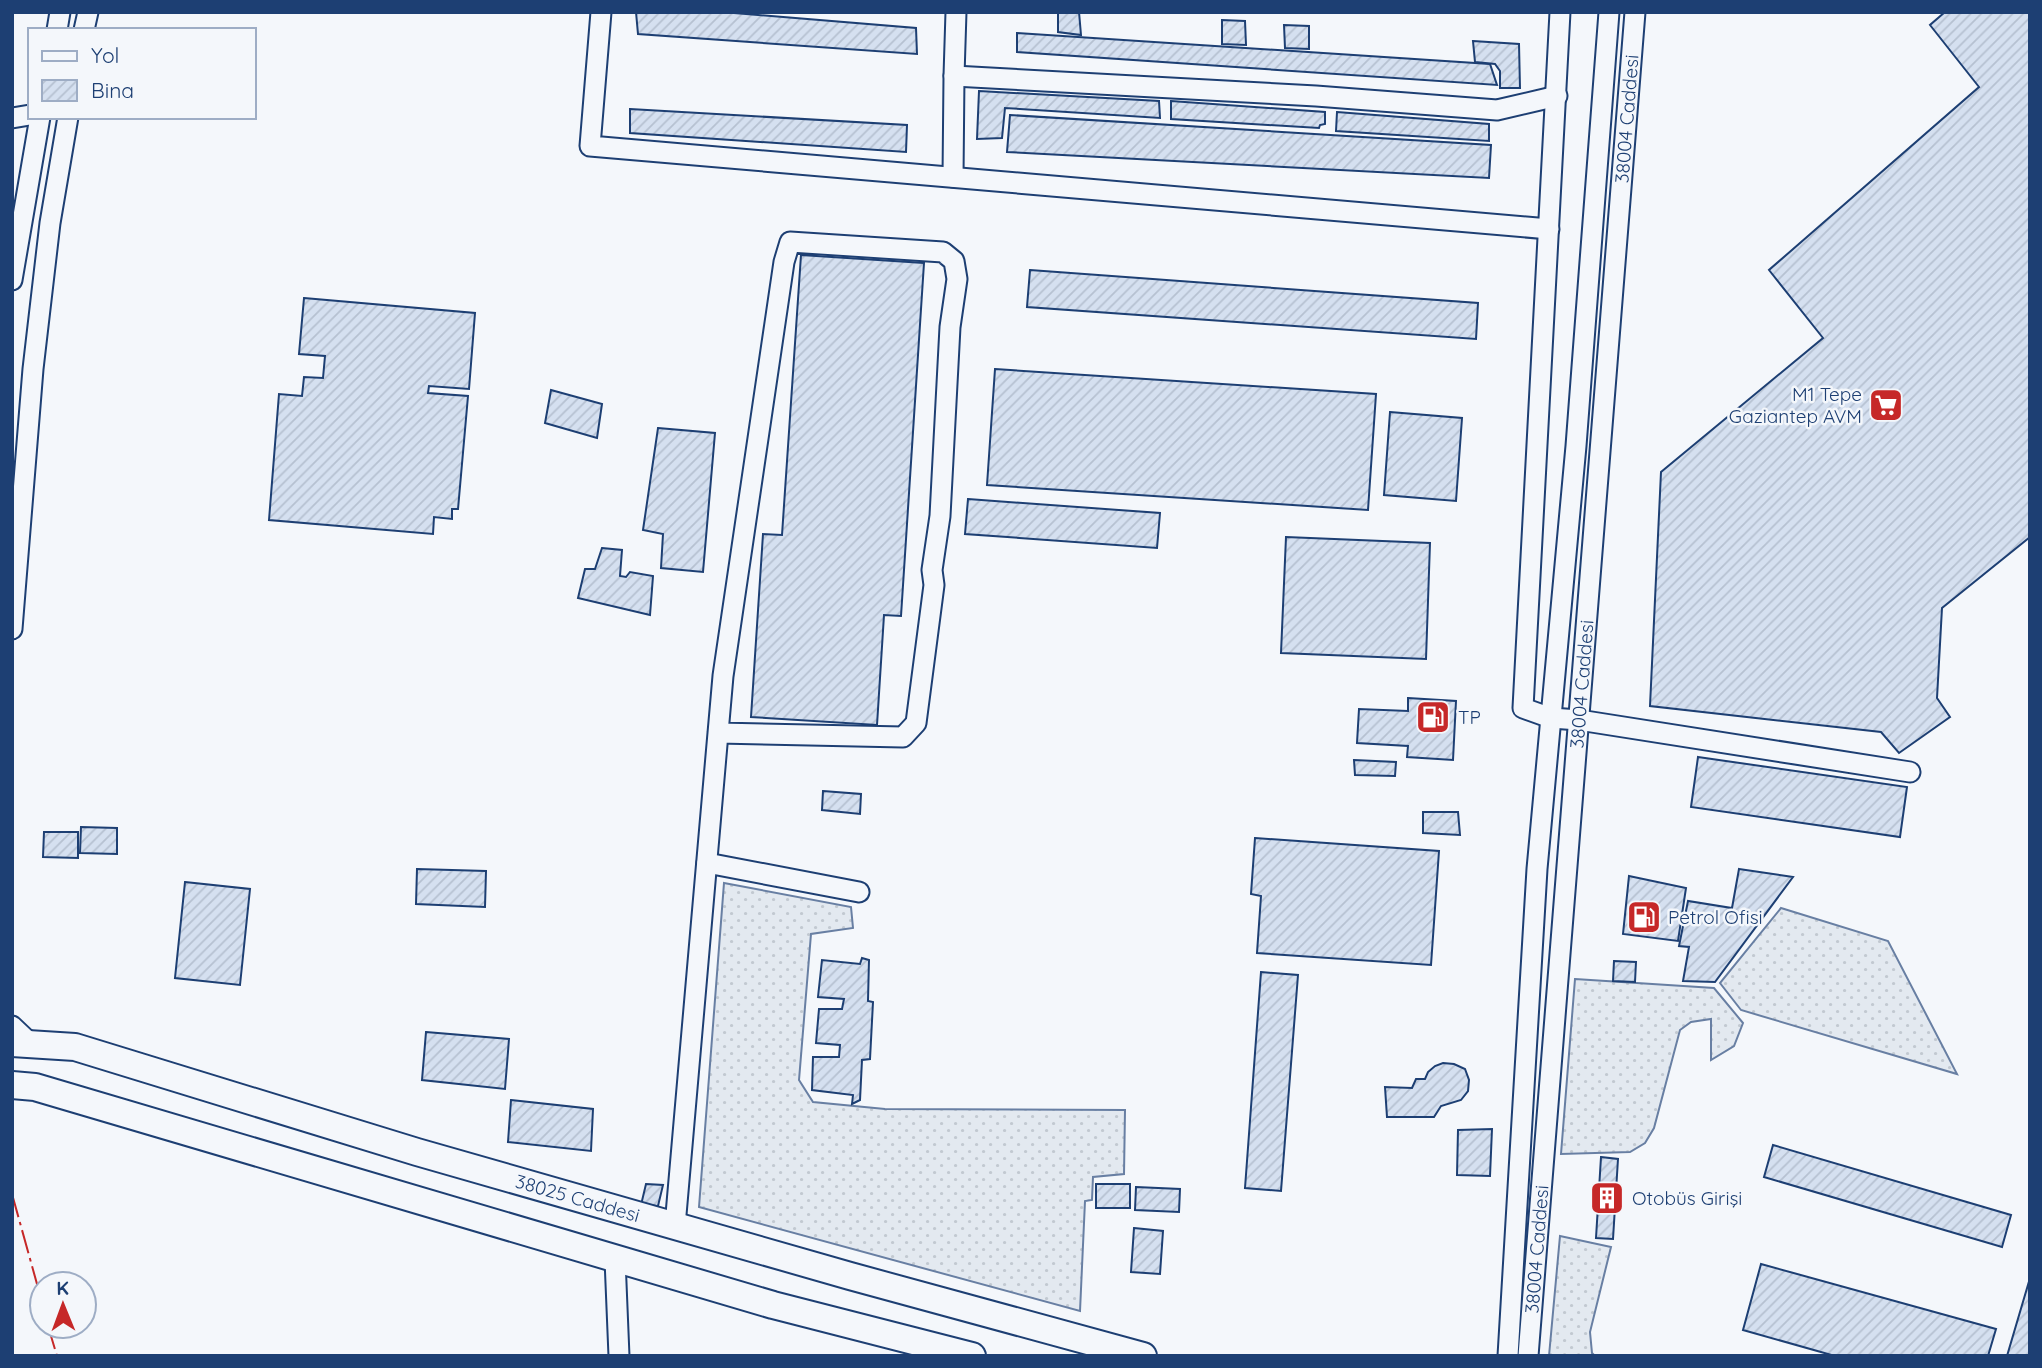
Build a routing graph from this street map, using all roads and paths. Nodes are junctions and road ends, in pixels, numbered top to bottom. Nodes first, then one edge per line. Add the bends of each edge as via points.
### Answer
1 (601, 12) edge
2 (956, 12) edge
3 (1560, 12) edge
4 (1609, 12) edge
5 (1635, 12) edge
6 (954, 76) junction
7 (1557, 96) junction
8 (40, 119) edge
9 (68, 119) edge
10 (953, 177) junction
11 (1549, 229) junction
12 (1590, 261) junction
13 (1615, 265) junction
14 (12, 280) edge
15 (16, 547) edge
16 (12, 629) edge
17 (1551, 718) junction
18 (1579, 720) junction
19 (718, 733) junction
20 (1910, 772) dead end
21 (707, 863) junction
22 (859, 892) dead end
23 (12, 1026) edge
24 (22, 1043) edge
25 (12, 1085) edge
26 (675, 1226) junction
27 (615, 1259) junction
28 (619, 1356) edge
29 (972, 1356) edge
30 (1143, 1356) edge
31 (1508, 1356) edge
32 (1528, 1356) edge

1 - 10 street via 590,146
2 - 6 street
3 - 7 street
4 - 12 street, 38004 Caddesi
5 - 13 street, 38004 Caddesi
6 - 7 street via 1497,110
6 - 10 street
7 - 11 street
8 - 14 street
9 - 15 street via 42,289
10 - 11 street
11 - 17 street via 1524,708
12 - 13 street
12 - 17 street, 38004 Caddesi
13 - 18 street, 38004 Caddesi
15 - 16 street
17 - 18 street
17 - 31 street, 38004 Caddesi via 1537,869
18 - 20 street
18 - 32 street, 38004 Caddesi
19 - 19 street via 790,242 943,252 954,261 957,279 934,585 916,723 903,737
19 - 21 street
21 - 22 street
21 - 26 street
23 - 24 street
24 - 26 main road, 38025 Caddesi via 75,1047
25 - 27 main road via 35,1087
26 - 30 main road, 38025 Caddesi
27 - 28 street
27 - 29 main road

